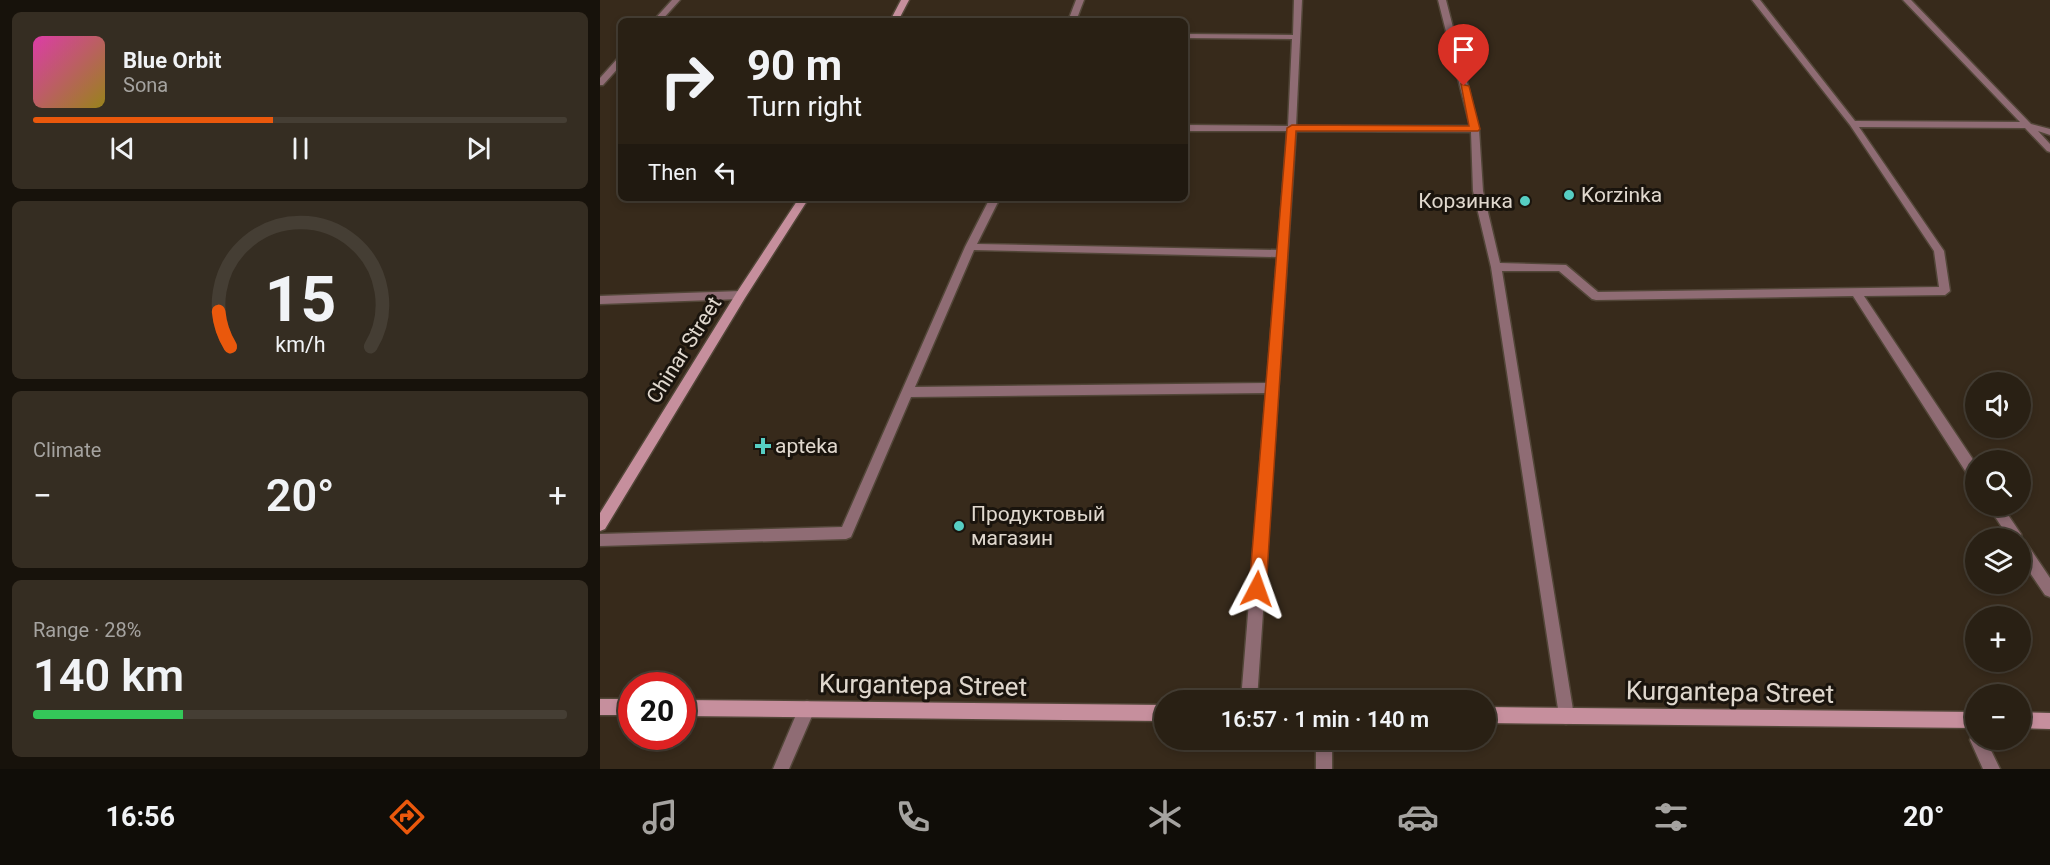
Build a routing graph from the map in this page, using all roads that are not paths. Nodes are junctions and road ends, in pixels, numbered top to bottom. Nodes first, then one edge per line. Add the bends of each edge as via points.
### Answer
1 (676, 0) edge
2 (905, 0) edge
3 (1080, 0) edge
4 (1298, 0) edge
5 (1442, 0) edge
6 (1756, 0) edge
7 (1907, 0) edge
8 (660, 18) edge
9 (896, 18) edge
10 (1073, 18) edge
11 (1188, 36) edge
12 (1296, 37) junction
13 (618, 63) edge
14 (600, 83) edge
15 (1853, 124) junction
16 (2025, 125) junction
17 (1188, 128) edge
18 (1292, 128) junction
19 (1475, 129) junction
20 (2050, 132) edge
21 (2050, 149) edge
22 (802, 201) edge
23 (993, 201) edge
24 (970, 247) junction
25 (1282, 254) junction
26 (1497, 267) junction
27 (1856, 292) junction
28 (741, 295) junction
29 (600, 300) edge
30 (1272, 388) junction
31 (908, 392) junction
32 (1965, 459) edge
33 (600, 525) edge
34 (600, 540) edge
35 (2031, 562) edge
36 (2050, 590) edge
37 (1250, 690) edge
38 (600, 707) edge
39 (618, 707) edge
40 (696, 708) edge
41 (807, 709) junction
42 (1154, 713) edge
43 (1496, 715) edge
44 (1566, 716) junction
45 (2031, 720) edge
46 (2050, 721) edge
47 (1965, 725) edge
48 (1324, 750) edge
49 (1983, 750) edge
50 (781, 769) edge
51 (1324, 769) edge
52 (1992, 769) edge

1 - 8 lane
2 - 9 street
3 - 10 lane
4 - 12 lane
5 - 19 lane
6 - 15 lane
7 - 16 lane
11 - 12 lane
12 - 18 lane
13 - 14 lane
15 - 16 lane
15 - 27 lane via 1939,251 1945,291
16 - 20 lane
16 - 21 lane
17 - 18 lane
18 - 19 lane
18 - 25 lane
19 - 26 lane via 1478,191
22 - 28 street, Chinar Street
23 - 24 lane
24 - 25 lane
24 - 31 lane
25 - 30 lane
26 - 27 lane via 1562,267 1596,296
26 - 44 lane
27 - 32 lane
28 - 29 lane
28 - 33 street, Chinar Street
30 - 31 lane
30 - 37 lane
31 - 34 lane via 846,533
35 - 36 lane
38 - 39 street
40 - 41 street, Kurgantepa Street
41 - 42 street, Kurgantepa Street
41 - 50 lane
43 - 44 street, Kurgantepa Street
44 - 47 street, Kurgantepa Street
45 - 46 street
48 - 51 lane
49 - 52 lane

